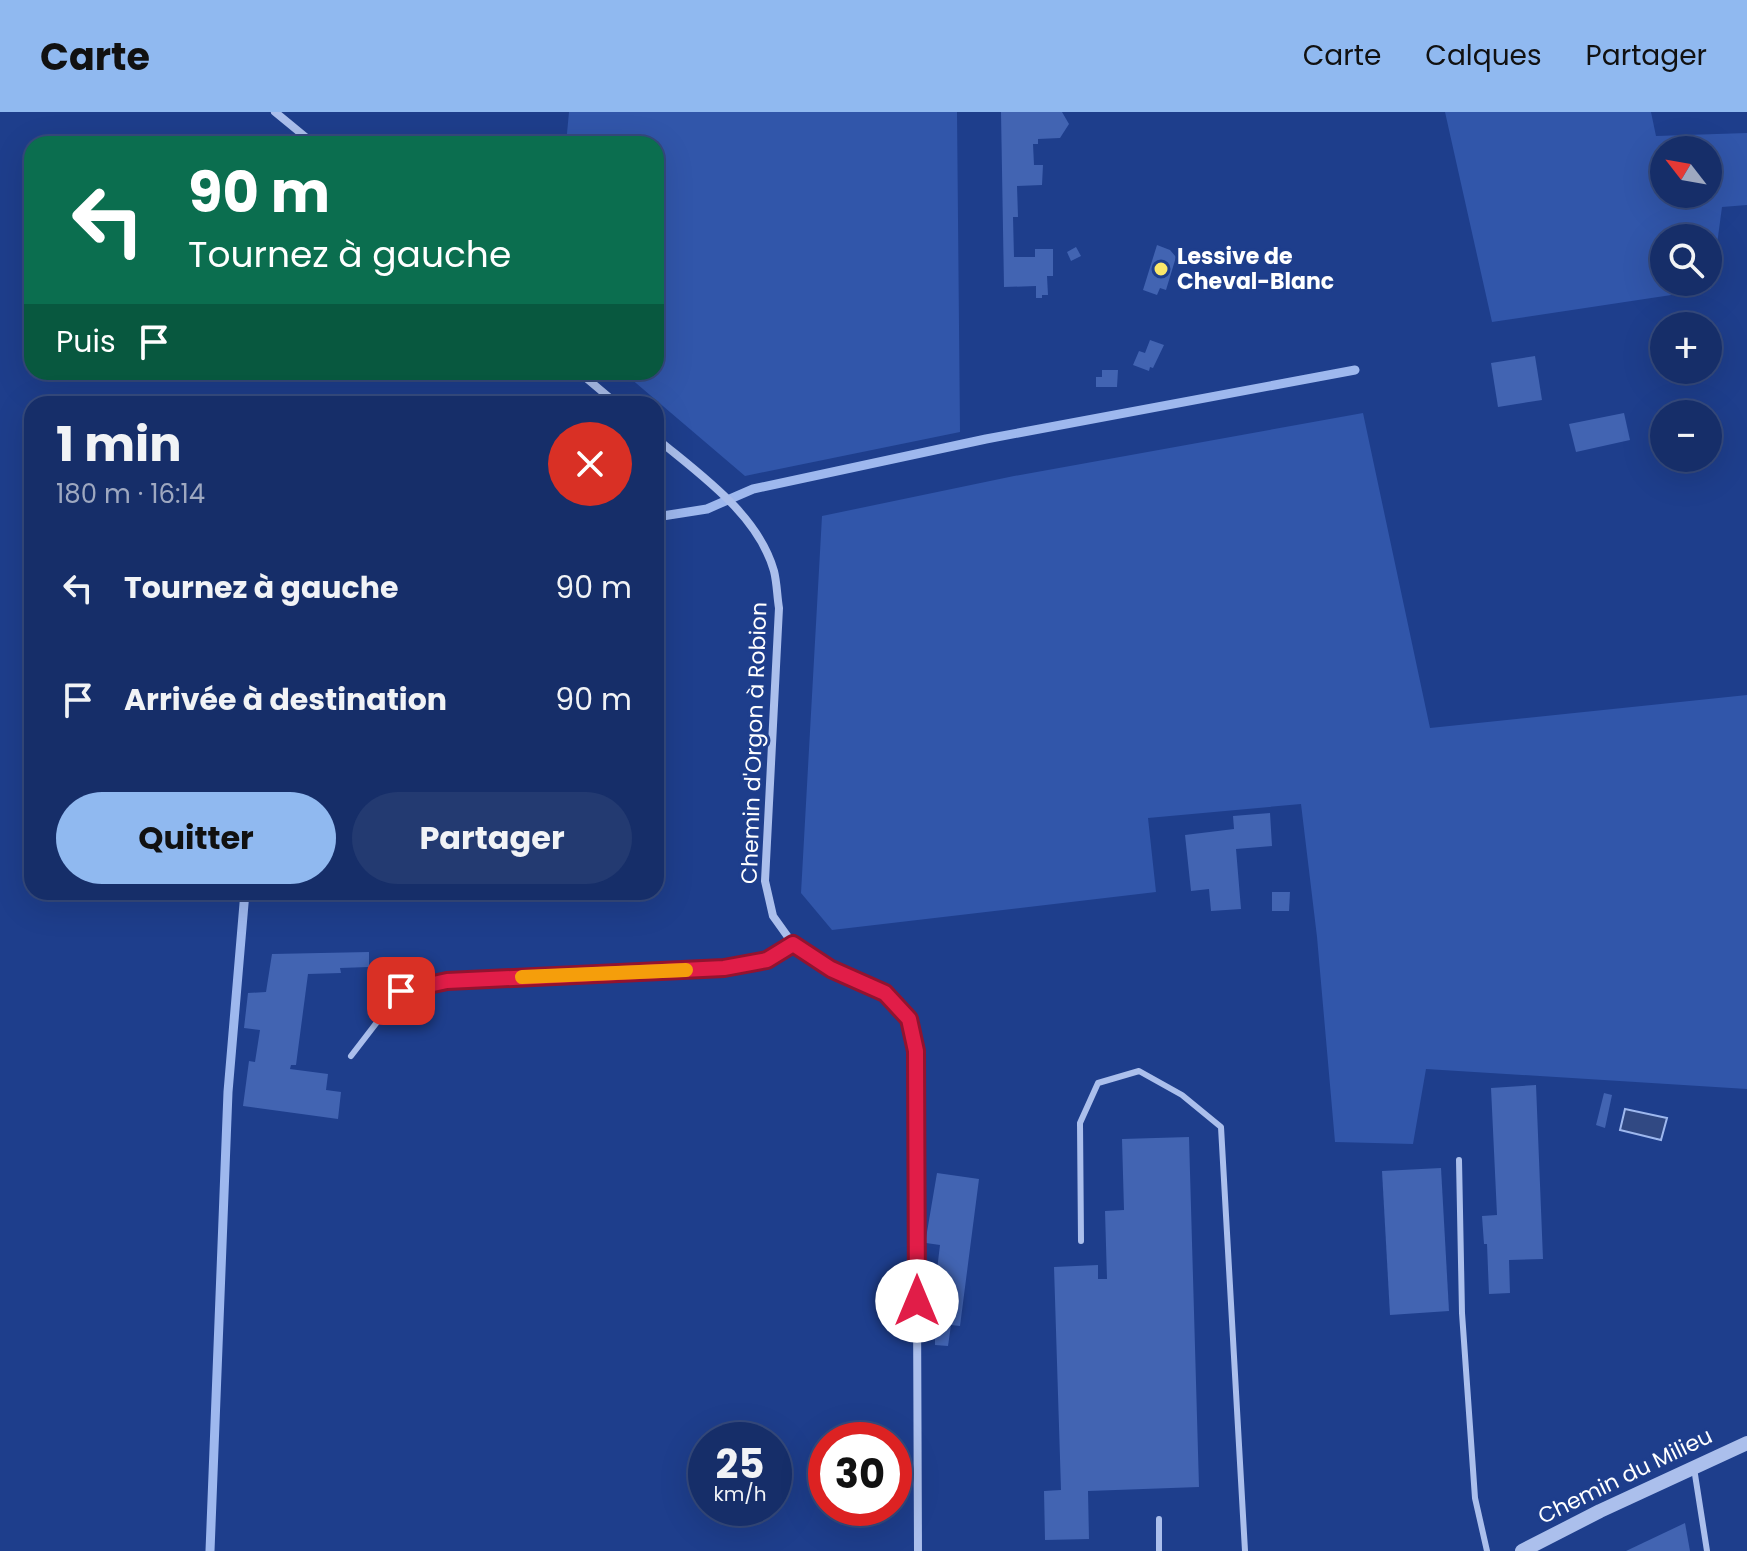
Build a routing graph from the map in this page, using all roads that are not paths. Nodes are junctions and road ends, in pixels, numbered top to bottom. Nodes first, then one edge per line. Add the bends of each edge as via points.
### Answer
1 (275, 112) edge
2 (304, 136) edge
3 (588, 380) edge
4 (608, 396) edge
5 (664, 445) edge
6 (793, 944) junction
7 (351, 1056) dead end
8 (1459, 1160) dead end
9 (1081, 1241) dead end
10 (1747, 1443) edge
11 (1694, 1466) junction
12 (1159, 1519) dead end
13 (918, 1551) edge
14 (1159, 1551) edge
15 (1245, 1551) edge
16 (1487, 1551) edge
17 (1522, 1551) edge
18 (1707, 1551) edge

1 - 2 street
3 - 4 street
5 - 6 street, Chemin d'Orgon à Robion via 720,492 755,531 774,570 779,608 765,881 773,916
6 - 7 lane via 767,960 724,968 447,981 401,991
6 - 13 street, Chemin d'Orgon à Robion via 831,969 885,993 909,1019 916,1051
8 - 16 lane via 1462,1313 1475,1498
9 - 15 lane via 1080,1123 1098,1083 1139,1071 1182,1095 1221,1127
10 - 11 street, Chemin du Milieu
11 - 17 street, Chemin du Milieu
11 - 18 lane
12 - 14 lane

